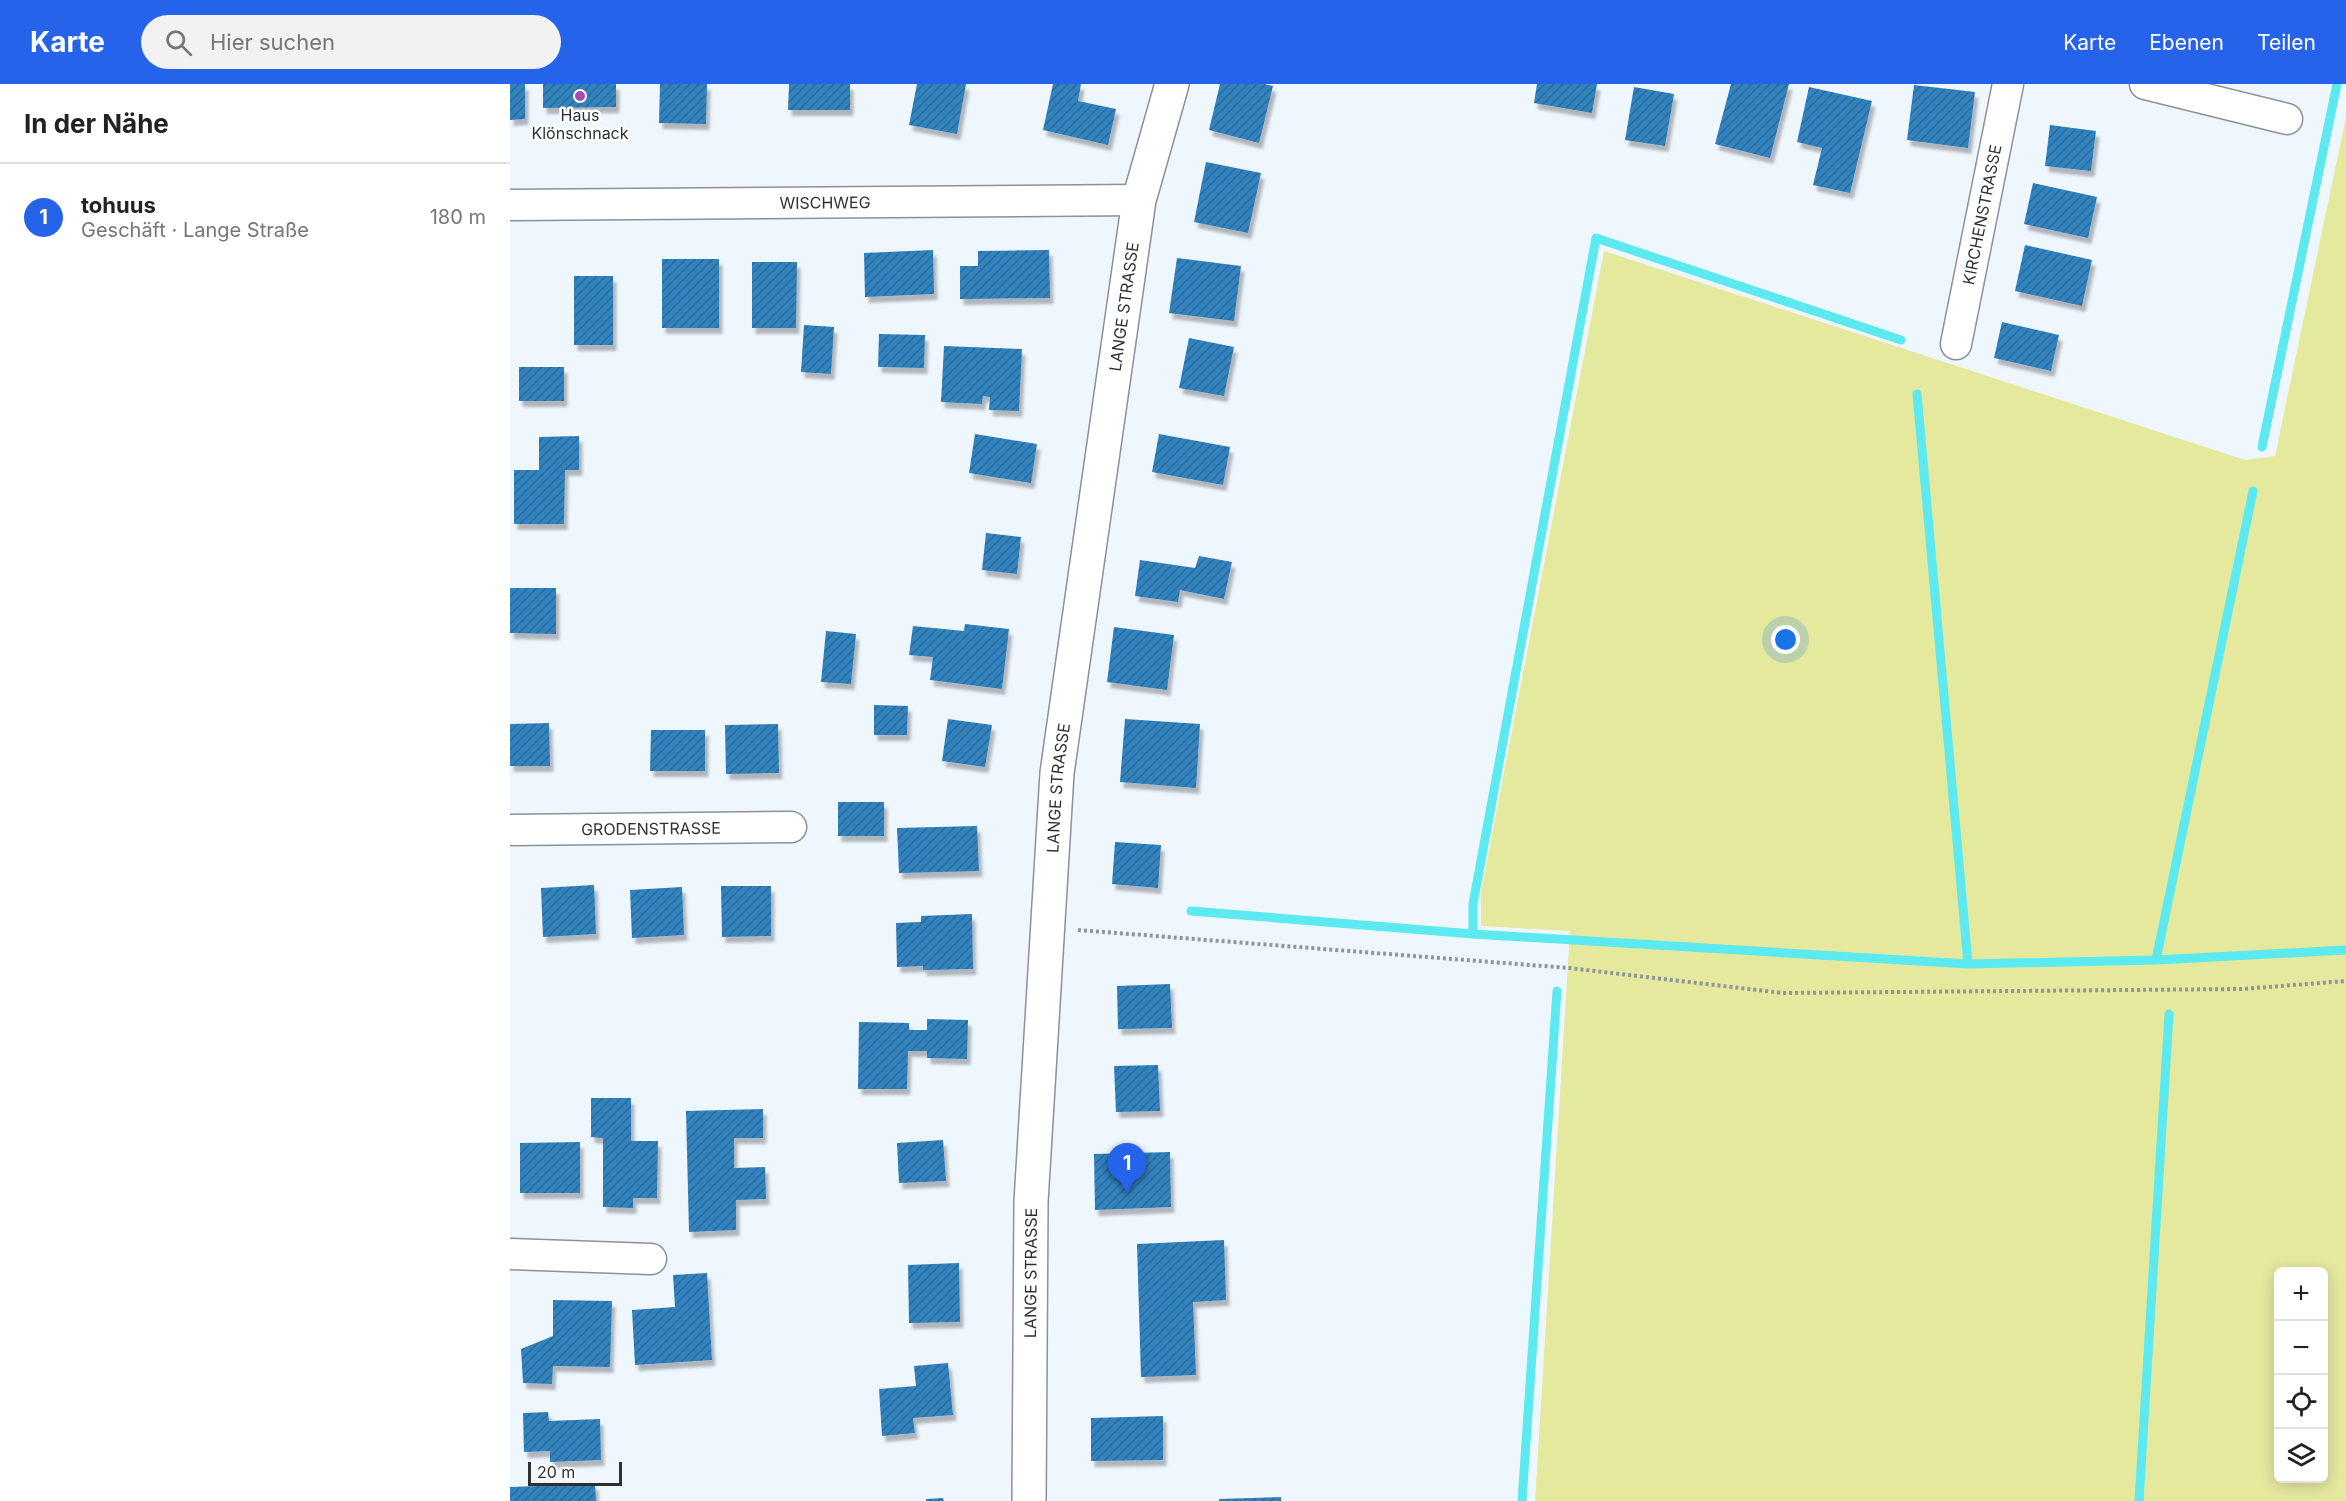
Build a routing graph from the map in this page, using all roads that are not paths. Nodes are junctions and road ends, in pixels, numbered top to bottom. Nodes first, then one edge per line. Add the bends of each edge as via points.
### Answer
1 (1172, 84) edge
2 (2008, 84) edge
3 (2145, 84) edge
4 (2287, 119) dead end
5 (1139, 200) junction
6 (510, 205) edge
7 (1956, 344) dead end
8 (790, 827) dead end
9 (510, 830) edge
10 (510, 1254) edge
11 (651, 1258) dead end
12 (1029, 1501) edge

1 - 5 street, LANGE STRASSE
2 - 7 street, KIRCHENSTRASSE
3 - 4 street
5 - 6 street, WISCHWEG
5 - 12 street, LANGE STRASSE via 1057,774 1031,1202
8 - 9 street, GRODENSTRASSE
10 - 11 street

